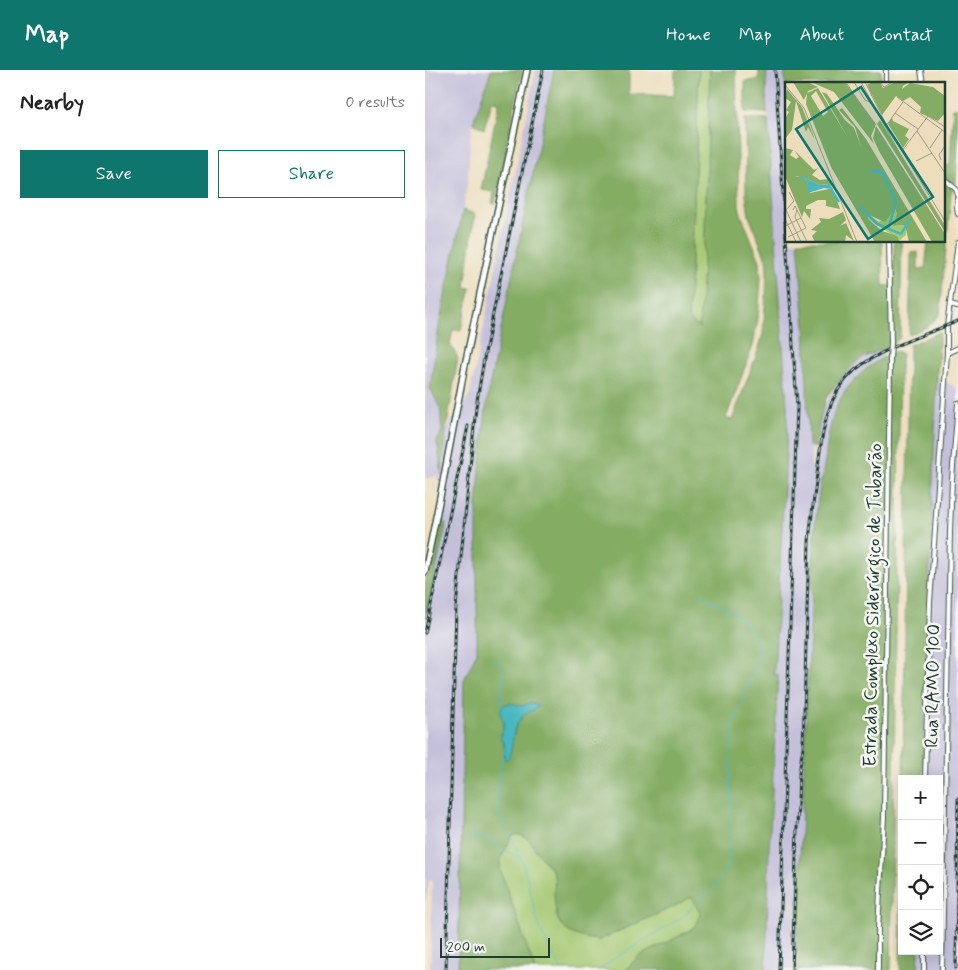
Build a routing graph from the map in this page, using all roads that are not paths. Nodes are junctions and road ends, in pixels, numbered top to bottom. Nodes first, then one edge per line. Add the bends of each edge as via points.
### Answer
1 (527, 70) edge
2 (945, 180) edge
3 (958, 195) edge
4 (958, 199) edge
5 (958, 214) edge
6 (889, 242) edge
7 (958, 242) edge
8 (950, 303) junction
9 (958, 307) edge
10 (958, 348) edge
11 (947, 353) junction
12 (958, 402) edge
13 (425, 572) edge
14 (925, 775) edge
15 (924, 955) edge
16 (878, 970) edge
17 (924, 970) edge
18 (942, 970) edge

1 - 13 street
2 - 3 street
4 - 5 street
6 - 16 street, Estrada Complexo Siderúrgico de Tubarão, bridge via 891,342 884,817
7 - 8 street, Rua RAMO 100
8 - 9 street
8 - 11 street, Rua RAMO 100
10 - 11 street
11 - 14 street, Rua RAMO 100 via 930,602
12 - 18 street, Rua RAMO 100 via 950,532
15 - 17 street

